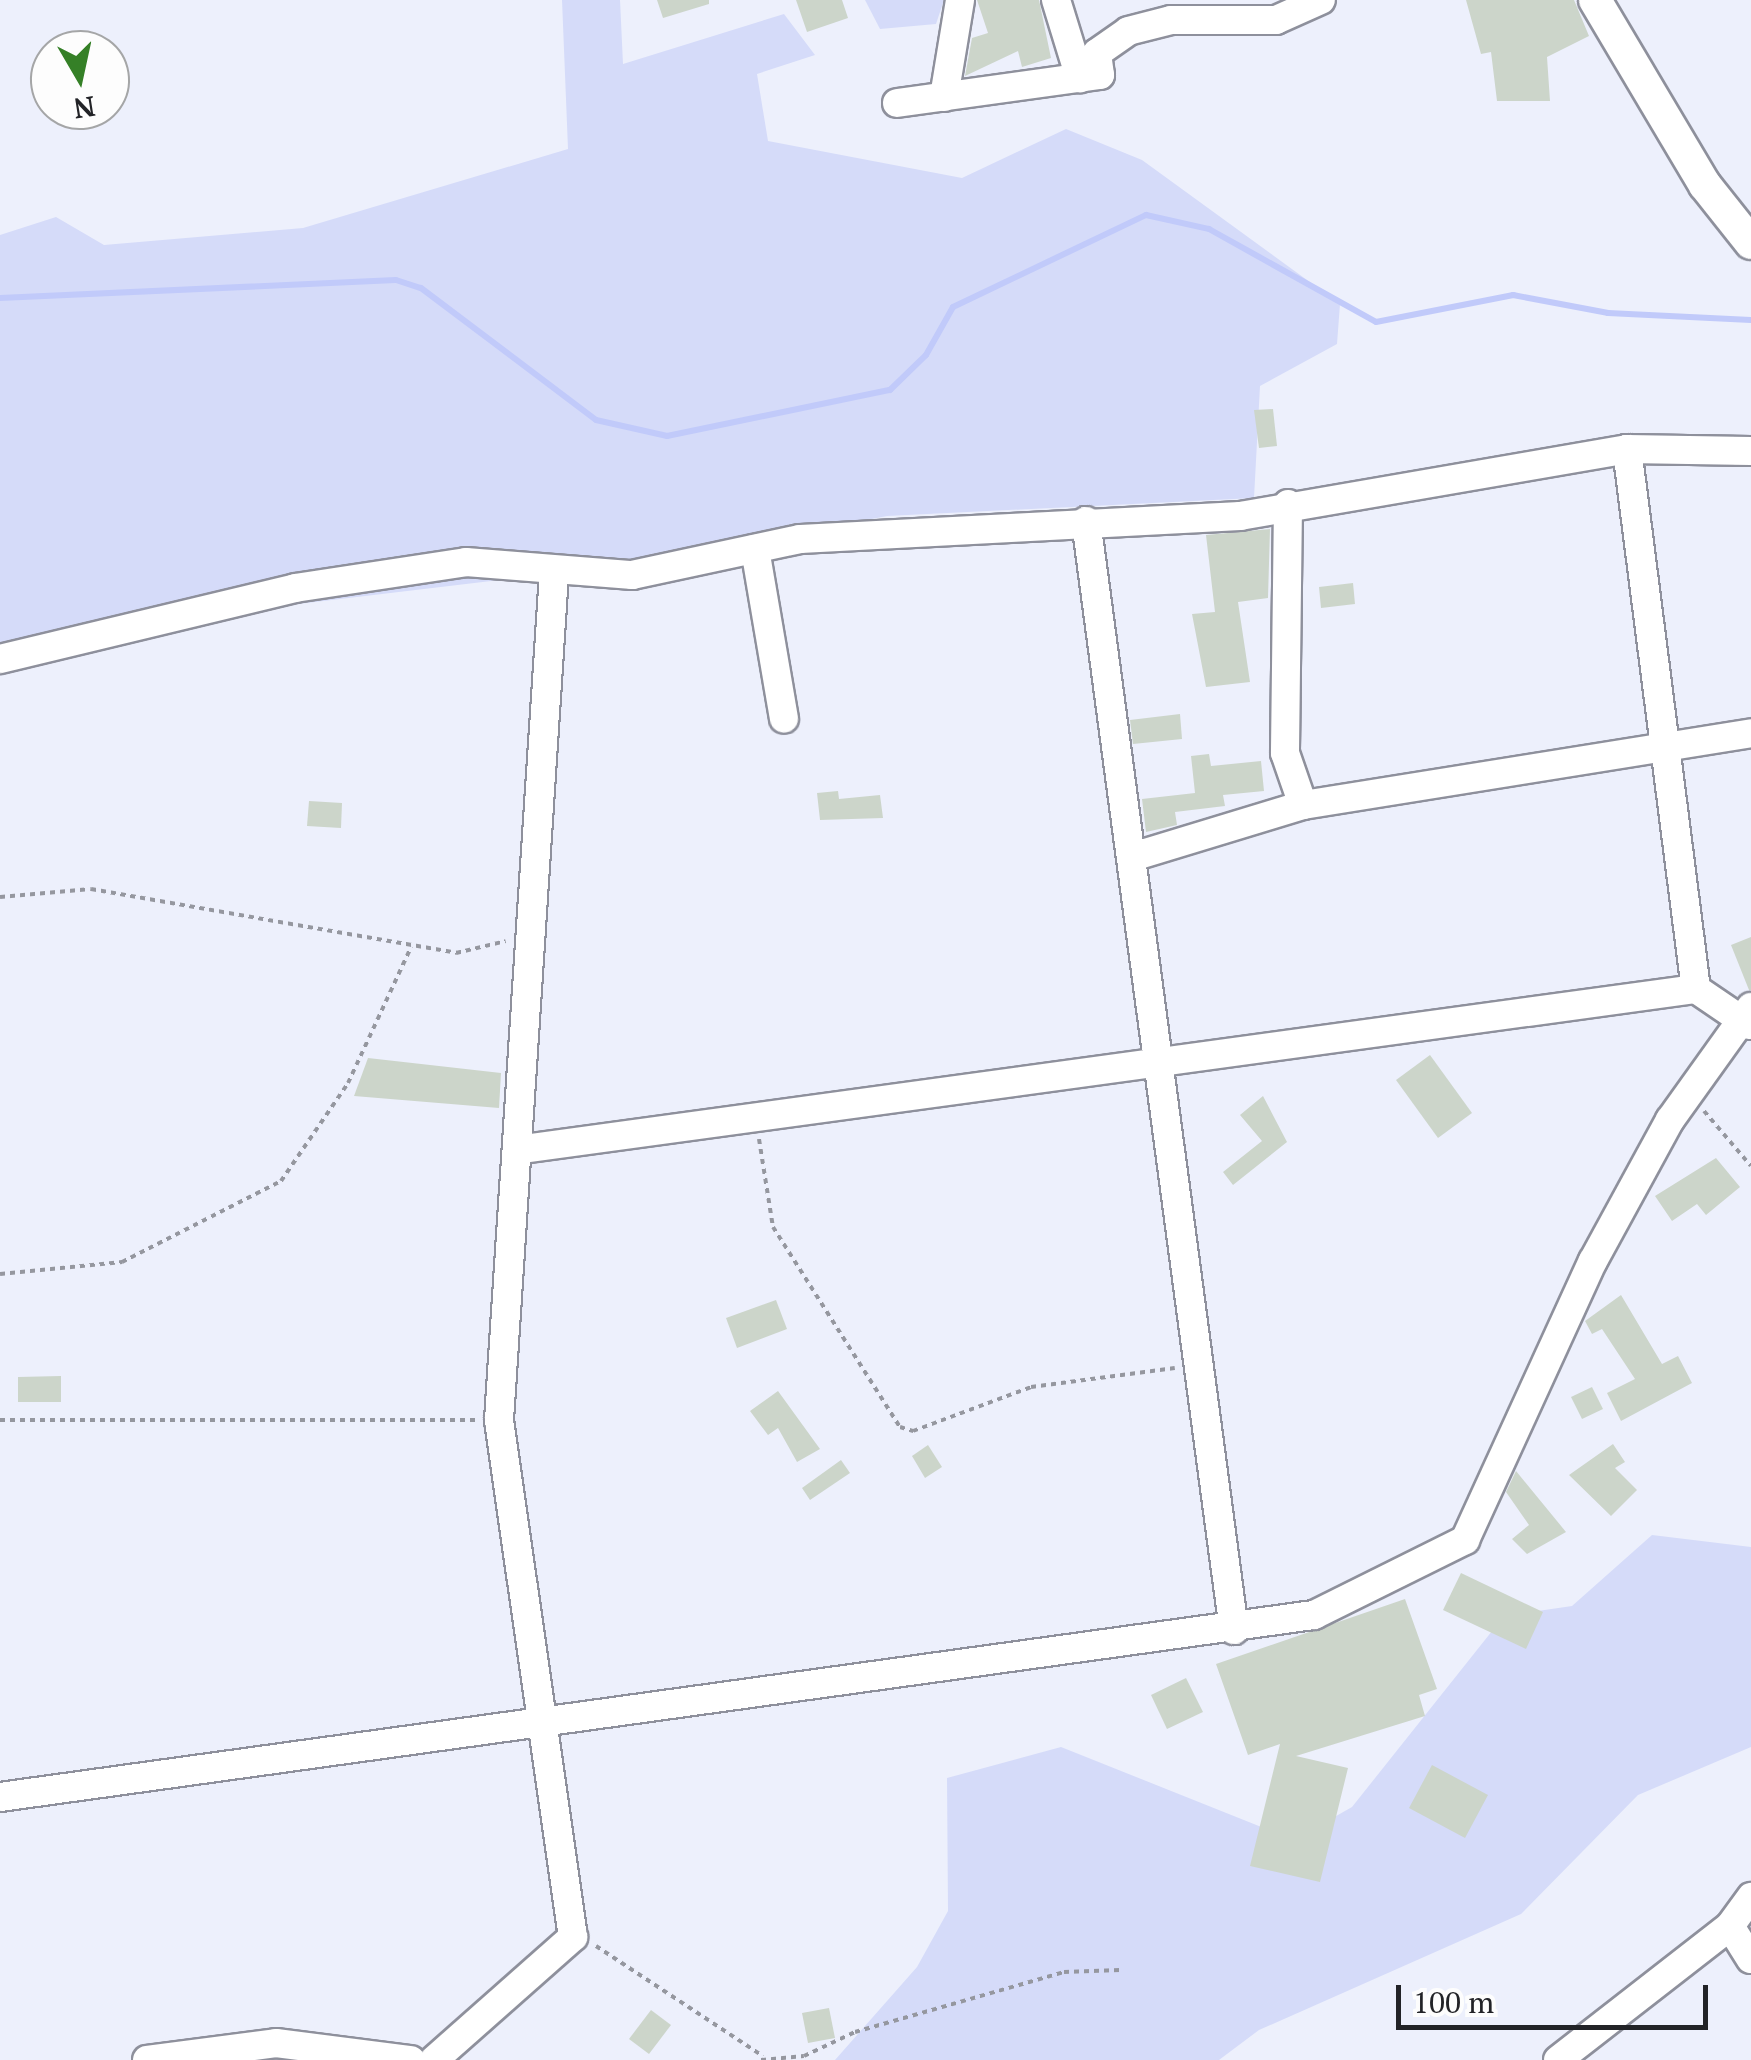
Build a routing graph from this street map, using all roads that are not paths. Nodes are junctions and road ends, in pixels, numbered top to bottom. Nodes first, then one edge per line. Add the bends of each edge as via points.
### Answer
1 (960, 0) edge
2 (1056, 0) edge
3 (1321, 0) edge
4 (1595, 0) edge
5 (1080, 78) junction
6 (944, 96) junction
7 (898, 103) dead end
8 (1751, 242) edge
9 (1627, 449) junction
10 (1751, 452) edge
11 (1288, 504) junction
12 (1086, 522) junction
13 (754, 549) junction
14 (554, 573) junction
15 (0, 659) edge
16 (784, 719) dead end
17 (1751, 733) edge
18 (1666, 741) junction
19 (1303, 805) junction
20 (1132, 857) junction
21 (1696, 989) junction
22 (1746, 1016) edge
23 (1151, 1063) junction
24 (523, 1149) junction
25 (1234, 1630) junction
26 (542, 1728) junction
27 (0, 1797) edge
28 (1751, 1897) edge
29 (1730, 1926) junction
30 (1751, 1958) edge
31 (147, 2060) edge
32 (411, 2060) edge
33 (434, 2060) edge
34 (1558, 2060) edge

1 - 6 street
2 - 5 street
3 - 5 street via 1276,20 1171,20 1128,31 1097,53 1100,75
4 - 8 main road via 1705,185
5 - 6 street
6 - 7 street
9 - 10 street
9 - 11 street
9 - 18 street
11 - 12 street via 1240,516
11 - 19 street via 1285,752
12 - 13 street
12 - 20 street
13 - 14 street via 632,576
13 - 16 street
14 - 15 street via 466,562 295,588
14 - 24 street
17 - 18 street
18 - 19 street
18 - 21 street
19 - 20 street
20 - 23 street
21 - 22 street
21 - 23 street
22 - 25 street via 1688,1092 1593,1261 1464,1540 1314,1615
23 - 24 street
23 - 25 street via 1202,1365
24 - 26 street via 500,1420
25 - 26 street
26 - 27 street
26 - 33 street via 573,1937
28 - 29 street
29 - 30 street
29 - 34 street
31 - 32 street via 276,2042

